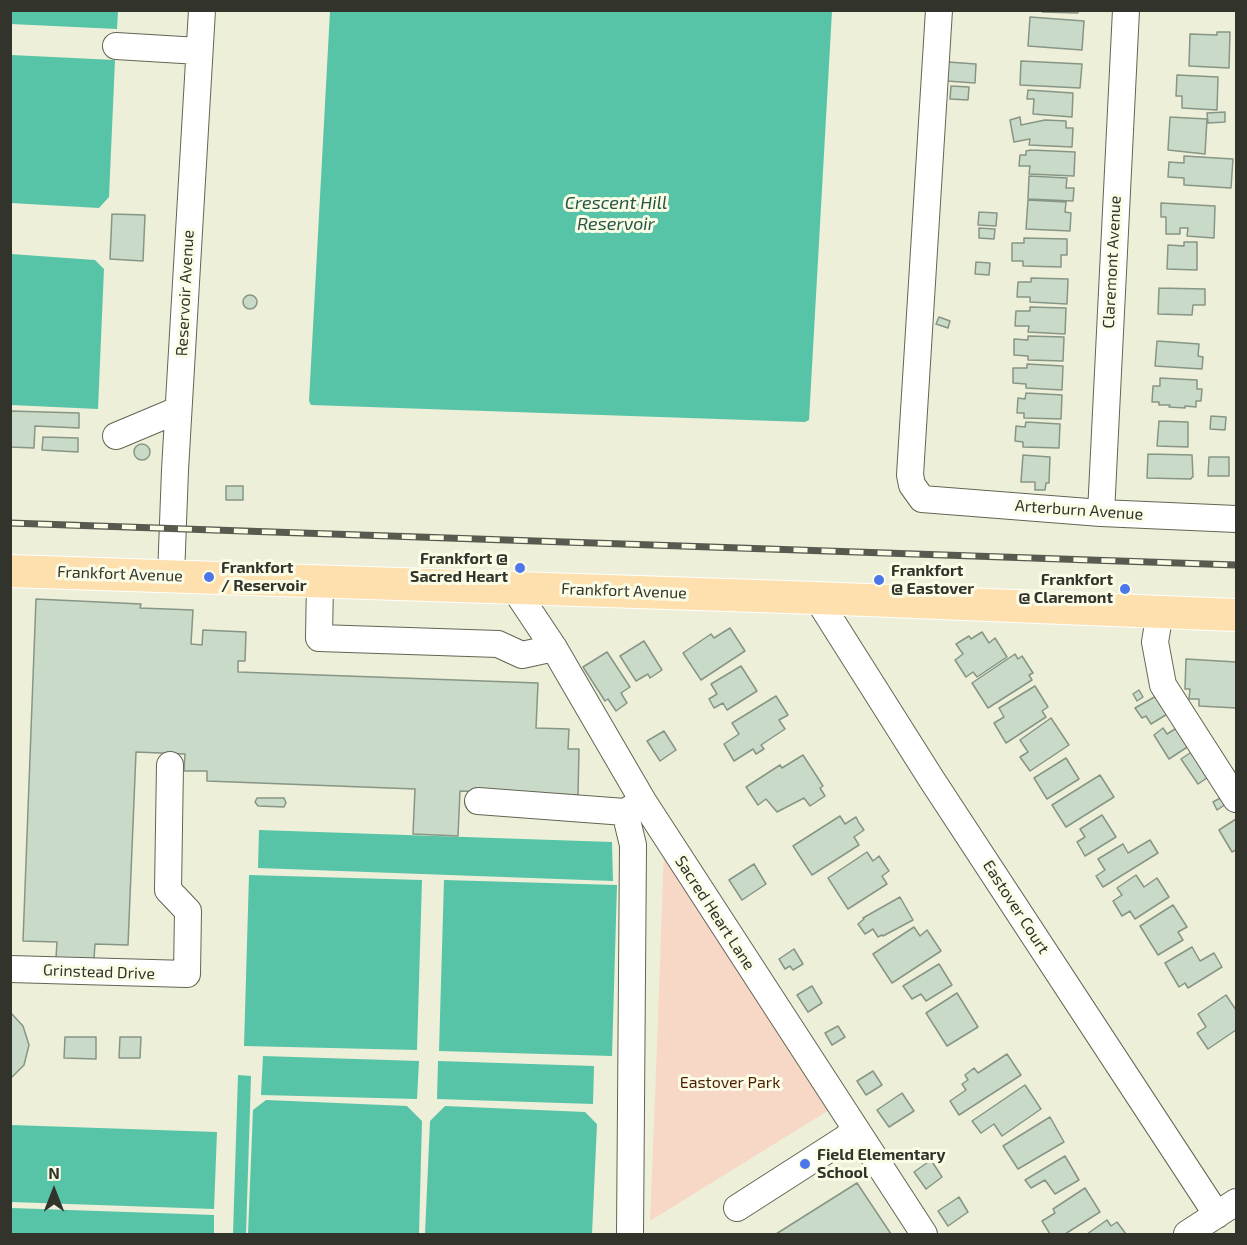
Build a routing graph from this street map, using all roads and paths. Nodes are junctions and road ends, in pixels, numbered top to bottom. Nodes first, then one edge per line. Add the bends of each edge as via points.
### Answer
1 (201, 10) edge
2 (939, 10) edge
3 (1126, 10) edge
4 (116, 46) dead end
5 (199, 51) junction
6 (178, 410) junction
7 (116, 436) dead end
8 (1101, 513) junction
9 (1236, 519) edge
10 (10, 571) edge
11 (171, 576) junction
12 (320, 581) junction
13 (514, 588) junction
14 (817, 598) junction
15 (1161, 612) junction
16 (1236, 615) edge
17 (554, 648) junction
18 (170, 765) dead end
19 (1236, 799) edge
20 (478, 801) dead end
21 (634, 807) junction
22 (10, 969) edge
23 (856, 1130) junction
24 (737, 1208) dead end
25 (1227, 1209) edge
26 (630, 1234) edge
27 (924, 1234) edge
28 (1188, 1234) edge

1 - 5 street, Reservoir Avenue
2 - 8 street, Arterburn Avenue via 912,485 922,499
3 - 8 street, Claremont Avenue
4 - 5 street
5 - 6 street, Reservoir Avenue
6 - 7 street
6 - 11 street, Reservoir Avenue
8 - 9 street, Arterburn Avenue
10 - 11 main road, Frankfort Avenue
11 - 12 main road, Frankfort Avenue
12 - 13 main road, Frankfort Avenue
12 - 17 street via 319,638 498,644 522,655
13 - 14 main road, Frankfort Avenue
13 - 17 street, Sacred Heart Lane
14 - 15 main road, Frankfort Avenue
14 - 25 street, Eastover Court via 933,780
15 - 16 main road, Frankfort Avenue
15 - 19 street via 1155,642 1163,685
17 - 21 street, Sacred Heart Lane
18 - 22 street, Grinstead Drive via 168,890 188,911 187,974
20 - 21 street
21 - 23 street, Sacred Heart Lane
21 - 26 street
23 - 24 street
23 - 27 street, Sacred Heart Lane
25 - 28 street, Eastover Court

